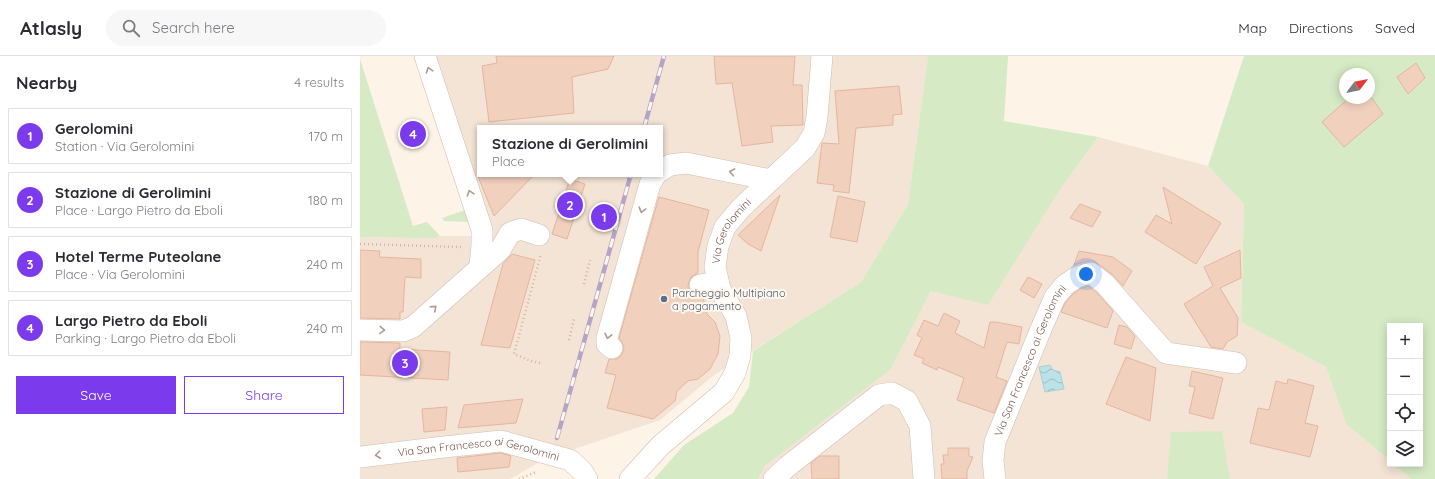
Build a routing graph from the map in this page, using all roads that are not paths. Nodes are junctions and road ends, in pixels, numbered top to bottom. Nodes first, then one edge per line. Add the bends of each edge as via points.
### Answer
1 (425, 56) edge
2 (822, 56) edge
3 (663, 169) edge
4 (654, 177) edge
5 (771, 180) junction
6 (539, 235) road end
7 (480, 267) junction
8 (360, 330) edge
9 (612, 348) dead end
10 (1236, 363) dead end
11 (360, 457) edge
12 (587, 479) edge
13 (630, 479) edge
14 (774, 479) edge
15 (924, 479) edge
16 (995, 479) edge

7 -> 1 street via 482,237
2 - 5 street, Via Gerolomini via 814,133 804,148
5 -> 3 street via 686,163 670,165
4 -> 9 street via 650,184 607,338 607,344
5 - 13 street, Via Gerolomini via 725,227 709,283 720,289 736,316 741,338 740,356 735,373 724,392 660,446
6 - 7 street via 521,229 510,233 500,250
8 -> 7 street via 403,331 413,327
10 - 16 street, Via San Francesco ai Gerolomini via 1166,353 1105,284 1091,273 1077,277 1065,285 1055,297 1032,350 996,442 993,461
12 -> 11 street, Via San Francesco ai Gerolomini via 570,460 501,441
14 - 15 street via 879,395 892,393 907,401 920,426

